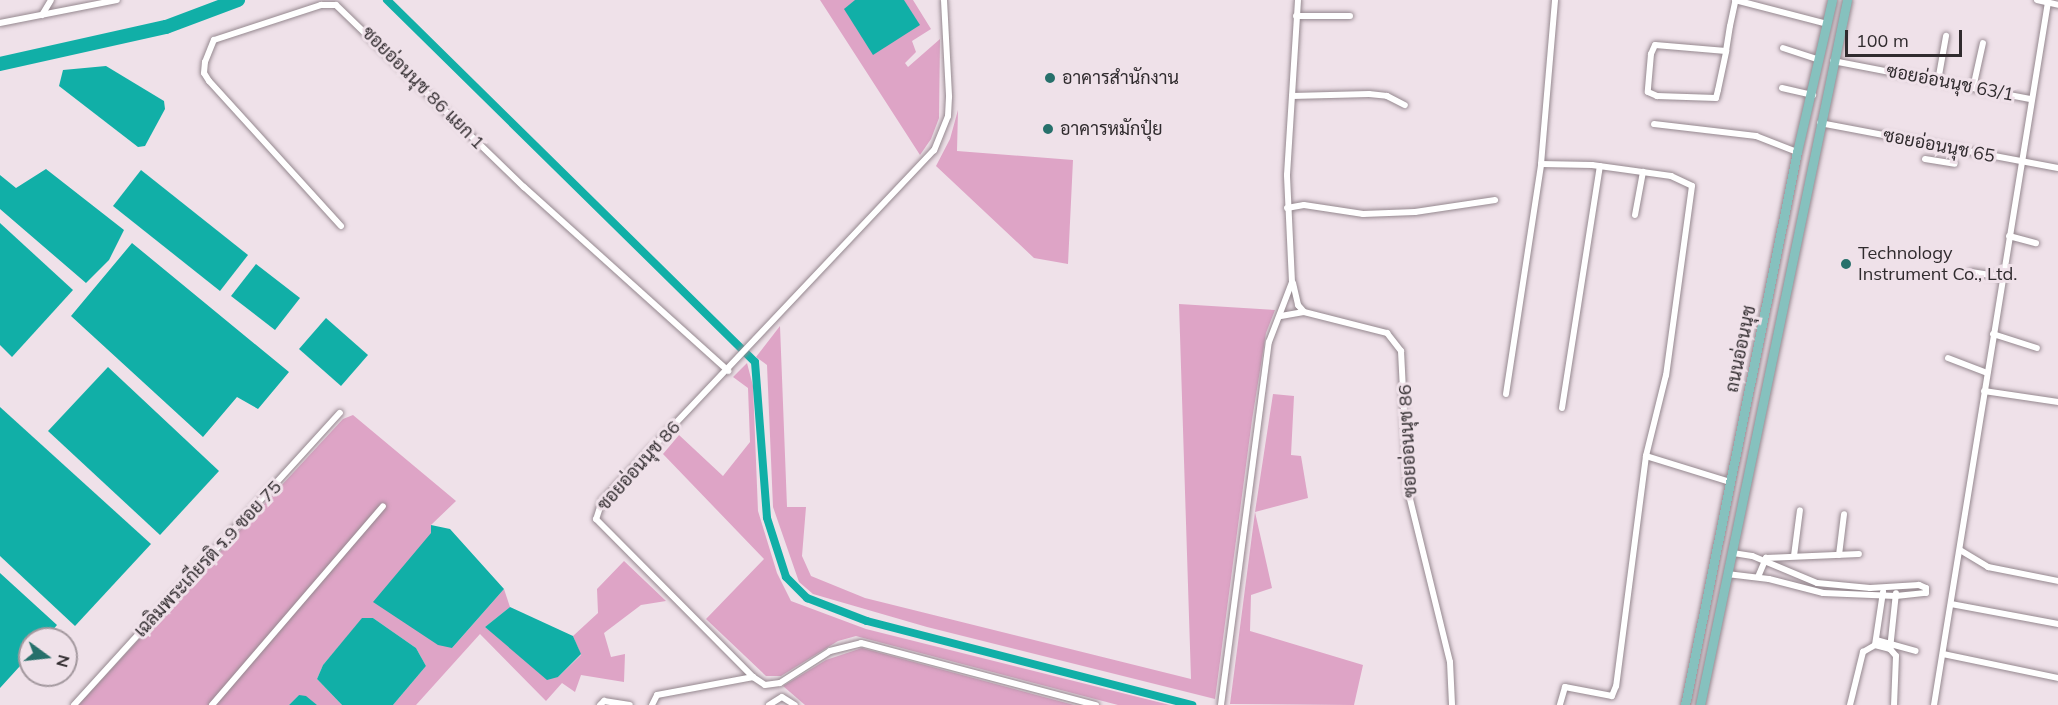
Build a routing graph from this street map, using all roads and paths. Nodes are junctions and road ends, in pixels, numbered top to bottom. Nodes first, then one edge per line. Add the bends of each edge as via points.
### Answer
1 (51, 0) edge
2 (117, 0) edge
3 (944, 0) edge
4 (1298, 0) edge
5 (1555, 0) edge
6 (1832, 0) edge
7 (1847, 0) edge
8 (2037, 0) edge
9 (110, 1) edge
10 (1735, 1) edge
11 (2048, 2) junction
12 (2058, 5) edge
13 (42, 15) junction
14 (1296, 16) junction
15 (1350, 16) dead end
16 (0, 23) edge
17 (1828, 24) junction
18 (1946, 36) dead end
19 (1983, 42) dead end
20 (1783, 48) dead end
21 (1726, 51) junction
22 (1820, 60) junction
23 (1833, 62) junction
24 (1938, 81) junction
25 (1782, 88) dead end
26 (1973, 88) junction
27 (1813, 95) junction
28 (1292, 96) junction
29 (2031, 99) junction
30 (1405, 105) dead end
31 (1806, 120) junction
32 (1820, 123) junction
33 (1654, 124) dead end
34 (1941, 146) junction
35 (1797, 152) junction
36 (1925, 159) dead end
37 (1939, 161) junction
38 (2022, 161) junction
39 (1541, 164) junction
40 (1955, 164) dead end
41 (1600, 166) junction
42 (2058, 168) edge
43 (1643, 172) junction
44 (1495, 200) dead end
45 (1287, 208) junction
46 (1635, 215) dead end
47 (341, 226) dead end
48 (2009, 236) junction
49 (2036, 243) dead end
50 (1971, 272) dead end
51 (2002, 277) junction
52 (1292, 282) junction
53 (1769, 293) junction
54 (1786, 297) junction
55 (1304, 312) junction
56 (1281, 316) junction
57 (1993, 334) junction
58 (2037, 348) dead end
59 (1948, 358) dead end
60 (729, 371) junction
61 (1987, 373) junction
62 (1984, 391) junction
63 (1506, 394) dead end
64 (2058, 402) edge
65 (1562, 408) dead end
66 (340, 413) dead end
67 (1646, 456) junction
68 (1730, 482) junction
69 (383, 506) dead end
70 (1800, 510) dead end
71 (1844, 514) dead end
72 (1960, 550) junction
73 (1732, 553) junction
74 (1859, 554) dead end
75 (1839, 555) junction
76 (1794, 556) junction
77 (1762, 561) junction
78 (1727, 574) junction
79 (1758, 577) junction
80 (2058, 581) edge
81 (1817, 582) junction
82 (1896, 586) junction
83 (1883, 587) junction
84 (1815, 592) junction
85 (1882, 595) junction
86 (1896, 596) junction
87 (1951, 604) junction
88 (2058, 624) edge
89 (1875, 643) junction
90 (1891, 647) junction
91 (1916, 651) dead end
92 (1943, 654) junction
93 (753, 677) junction
94 (2058, 678) edge
95 (74, 705) edge
96 (212, 705) edge
97 (600, 705) edge
98 (630, 705) edge
99 (652, 705) edge
100 (769, 705) edge
101 (795, 705) edge
102 (1096, 705) edge
103 (1221, 705) edge
104 (1452, 705) edge
105 (1560, 705) edge
106 (1684, 705) edge
107 (1700, 705) edge
108 (1850, 705) edge
109 (1894, 705) edge
110 (1934, 705) edge

1 - 13 street
2 - 9 street
3 - 60 street, ซอยอ่อนนุช 86 via 948,116 934,150
4 - 14 street
5 - 39 street
6 - 17 main road, ถนนอ่อนนุช
7 - 23 main road, ถนนอ่อนนุช
8 - 11 street
9 - 13 street
10 - 17 street
10 - 21 street
11 - 12 street
11 - 29 street
13 - 16 street
14 - 15 street
14 - 28 street
17 - 22 main road, ถนนอ่อนนุช
18 - 24 street
19 - 26 street
20 - 22 street
21 - 21 street via 1655,45 1648,92 1713,100
22 - 27 main road, ถนนอ่อนนุช
23 - 24 street, ซอยอ่อนนุช 63/1
23 - 32 main road, ถนนอ่อนนุช
24 - 26 street, ซอยอ่อนนุช 63/1
25 - 27 street
26 - 29 street, ซอยอ่อนนุช 63/1
27 - 31 main road, ถนนอ่อนนุช
28 - 30 street via 1369,94 1387,96
28 - 45 street
29 - 38 street
31 - 32 main road
31 - 35 main road, ถนนอ่อนนุช
32 - 34 street, ซอยอ่อนนุช 65
32 - 54 main road, ถนนอ่อนนุช
33 - 35 street via 1756,136
34 - 37 street
34 - 38 street, ซอยอ่อนนุช 65
35 - 53 main road, ถนนอ่อนนุช
36 - 37 street
37 - 40 street
38 - 42 street, ซอยอ่อนนุช 65
38 - 48 street
39 - 41 street
39 - 63 street
41 - 43 street
41 - 65 street
43 - 46 street
43 - 67 street via 1683,179 1692,186 1666,375
44 - 45 street via 1415,212 1363,214 1304,205
45 - 52 street
47 - 60 street, ซอยอ่อนนุช 86 แยก 1 via 209,81 204,73 205,62 214,40 321,5 336,5 524,187
48 - 49 street
48 - 51 street
50 - 51 street
51 - 57 street
52 - 55 street
52 - 56 street
53 - 54 main road
53 - 68 main road, ถนนอ่อนนุช
54 - 73 main road, ถนนอ่อนนุช
55 - 56 street
55 - 104 street, ซอยอ่อนนุช 86 via 1387,333 1401,351 1408,491 1450,662
56 - 103 street via 1269,342
57 - 58 street
57 - 61 street
59 - 61 street
60 - 93 street, ซอยอ่อนนุช 86 via 602,501 595,514 601,527
61 - 62 street
62 - 64 street
62 - 72 street
66 - 95 street, เฉลิมพระเกียรติ ร.9 ซอย 75
67 - 68 street
67 - 105 street via 1615,691 1608,695 1565,687
68 - 106 main road, ถนนอ่อนนุช
69 - 96 street
70 - 76 street
71 - 75 street
72 - 80 street via 1988,567
72 - 87 street
73 - 77 street
73 - 78 main road, ถนนอ่อนนุช
74 - 75 street
75 - 76 street
76 - 77 street
77 - 79 street
77 - 81 street
78 - 79 street
78 - 107 main road, ถนนอ่อนนุช
79 - 84 street
81 - 83 street
81 - 84 street
82 - 83 street
82 - 86 street
82 - 86 street via 1923,585 1926,592
83 - 85 street
84 - 85 street
85 - 86 street
85 - 89 street
86 - 90 street
87 - 88 street
87 - 92 street
89 - 90 street
89 - 108 street via 1863,652
90 - 91 street
90 - 109 street via 1899,664
92 - 94 street
92 - 110 street
93 - 99 street via 657,695
93 - 102 street via 765,685 780,683 830,651 861,643
97 - 98 street via 604,701
100 - 101 street via 782,697

